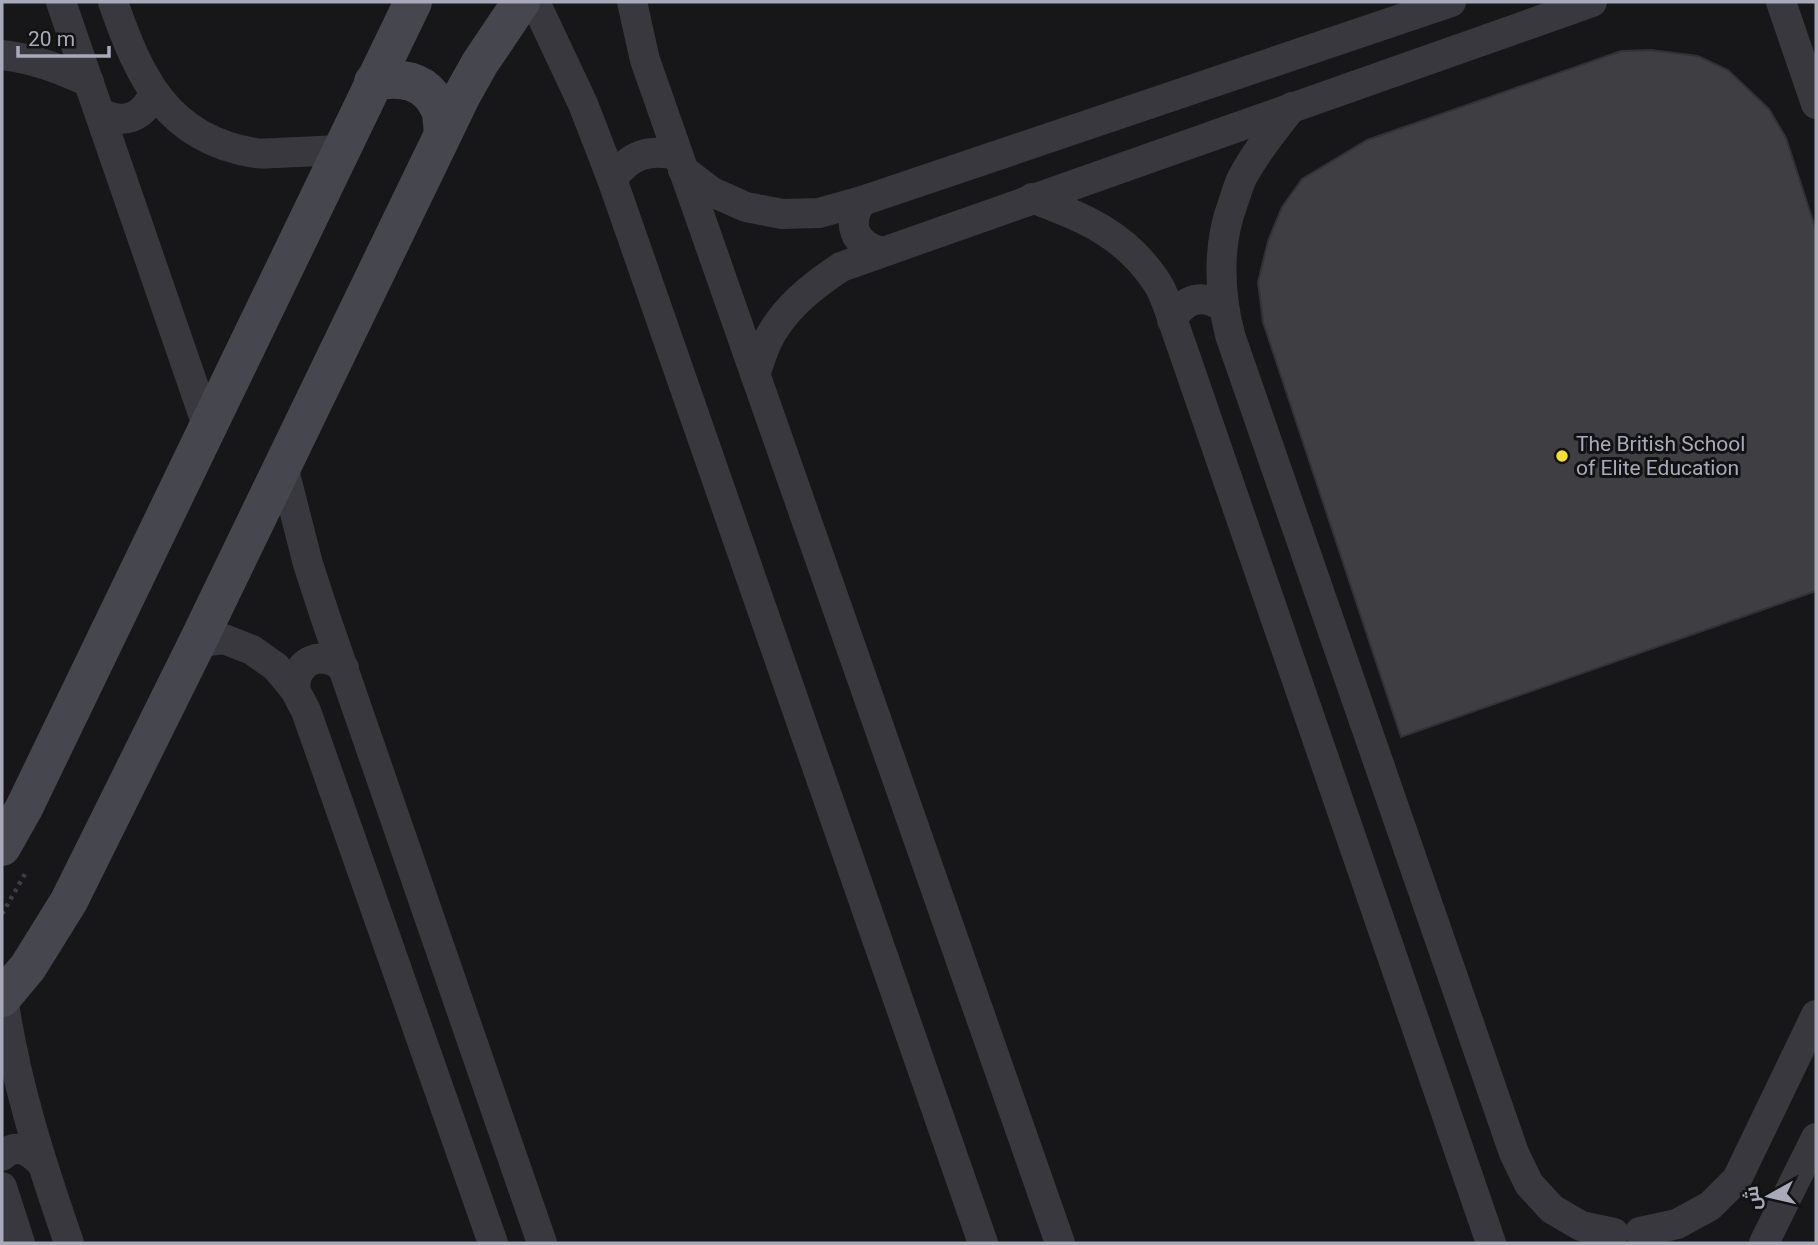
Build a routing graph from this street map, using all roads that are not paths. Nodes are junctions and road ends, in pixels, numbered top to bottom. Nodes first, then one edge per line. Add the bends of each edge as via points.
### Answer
1 (61, 2) edge
2 (113, 2) edge
3 (413, 2) edge
4 (521, 2) edge
5 (536, 2) edge
6 (632, 2) edge
7 (1451, 2) edge
8 (1592, 2) edge
9 (1781, 2) edge
10 (2, 55) edge
11 (89, 82) junction
12 (373, 82) junction
13 (153, 93) junction
14 (1816, 104) edge
15 (1292, 107) junction
16 (100, 113) junction
17 (443, 133) junction
18 (341, 150) junction
19 (681, 163) junction
20 (612, 179) junction
21 (1031, 198) junction
22 (862, 201) junction
23 (881, 252) junction
24 (1223, 307) junction
25 (1172, 320) junction
26 (755, 374) junction
27 (208, 428) junction
28 (283, 466) junction
29 (197, 643) junction
30 (344, 668) junction
31 (295, 690) junction
32 (15, 858) edge
33 (2, 998) edge
34 (1816, 1015) edge
35 (1816, 1138) edge
36 (2, 1156) edge
37 (42, 1164) junction
38 (2, 1187) edge
39 (1615, 1236) edge
40 (20, 1243) edge
41 (69, 1243) edge
42 (493, 1243) edge
43 (542, 1243) edge
44 (983, 1243) edge
45 (1060, 1243) edge
46 (1491, 1243) edge
47 (1670, 1243) edge
48 (1764, 1243) edge

1 - 11 street
2 - 13 street
3 - 12 street
4 - 17 street via 480,63
5 - 20 street
6 - 19 street via 645,60
7 - 22 street
8 - 15 street
9 - 14 street
10 - 11 street via 25,57
11 - 16 street
12 - 17 street via 393,78 414,82 430,94 441,112
12 - 18 street
13 - 16 street via 142,112 132,117 110,118
13 - 18 street via 182,123 217,143 256,153
15 - 21 street
15 - 24 street via 1241,180 1226,221 1220,264
16 - 27 street
17 - 28 street
18 - 27 street
19 - 20 street via 663,152 648,153 621,167
19 - 22 street via 712,192 746,207 782,214 819,213
19 - 26 street
20 - 44 street
21 - 23 street
21 - 25 street via 1106,230 1135,255 1159,285
22 - 23 street via 854,228 864,244
23 - 26 street via 841,267 811,287 780,321
24 - 25 street via 1195,300 1185,304
24 - 39 street via 1514,1153 1529,1184 1552,1209 1581,1226
25 - 46 street
26 - 45 street
27 - 32 street via 24,808
28 - 29 street
28 - 30 street via 308,564
29 - 31 street via 224,639 252,650 276,667
29 - 33 street via 69,901 28,967
30 - 31 street via 328,659 311,660 298,673
30 - 43 street
31 - 42 street
33 - 37 street
34 - 39 street via 1737,1179 1710,1206 1677,1224
35 - 48 street
36 - 37 street via 18,1148 32,1152
37 - 41 street
38 - 40 street
39 - 47 street

